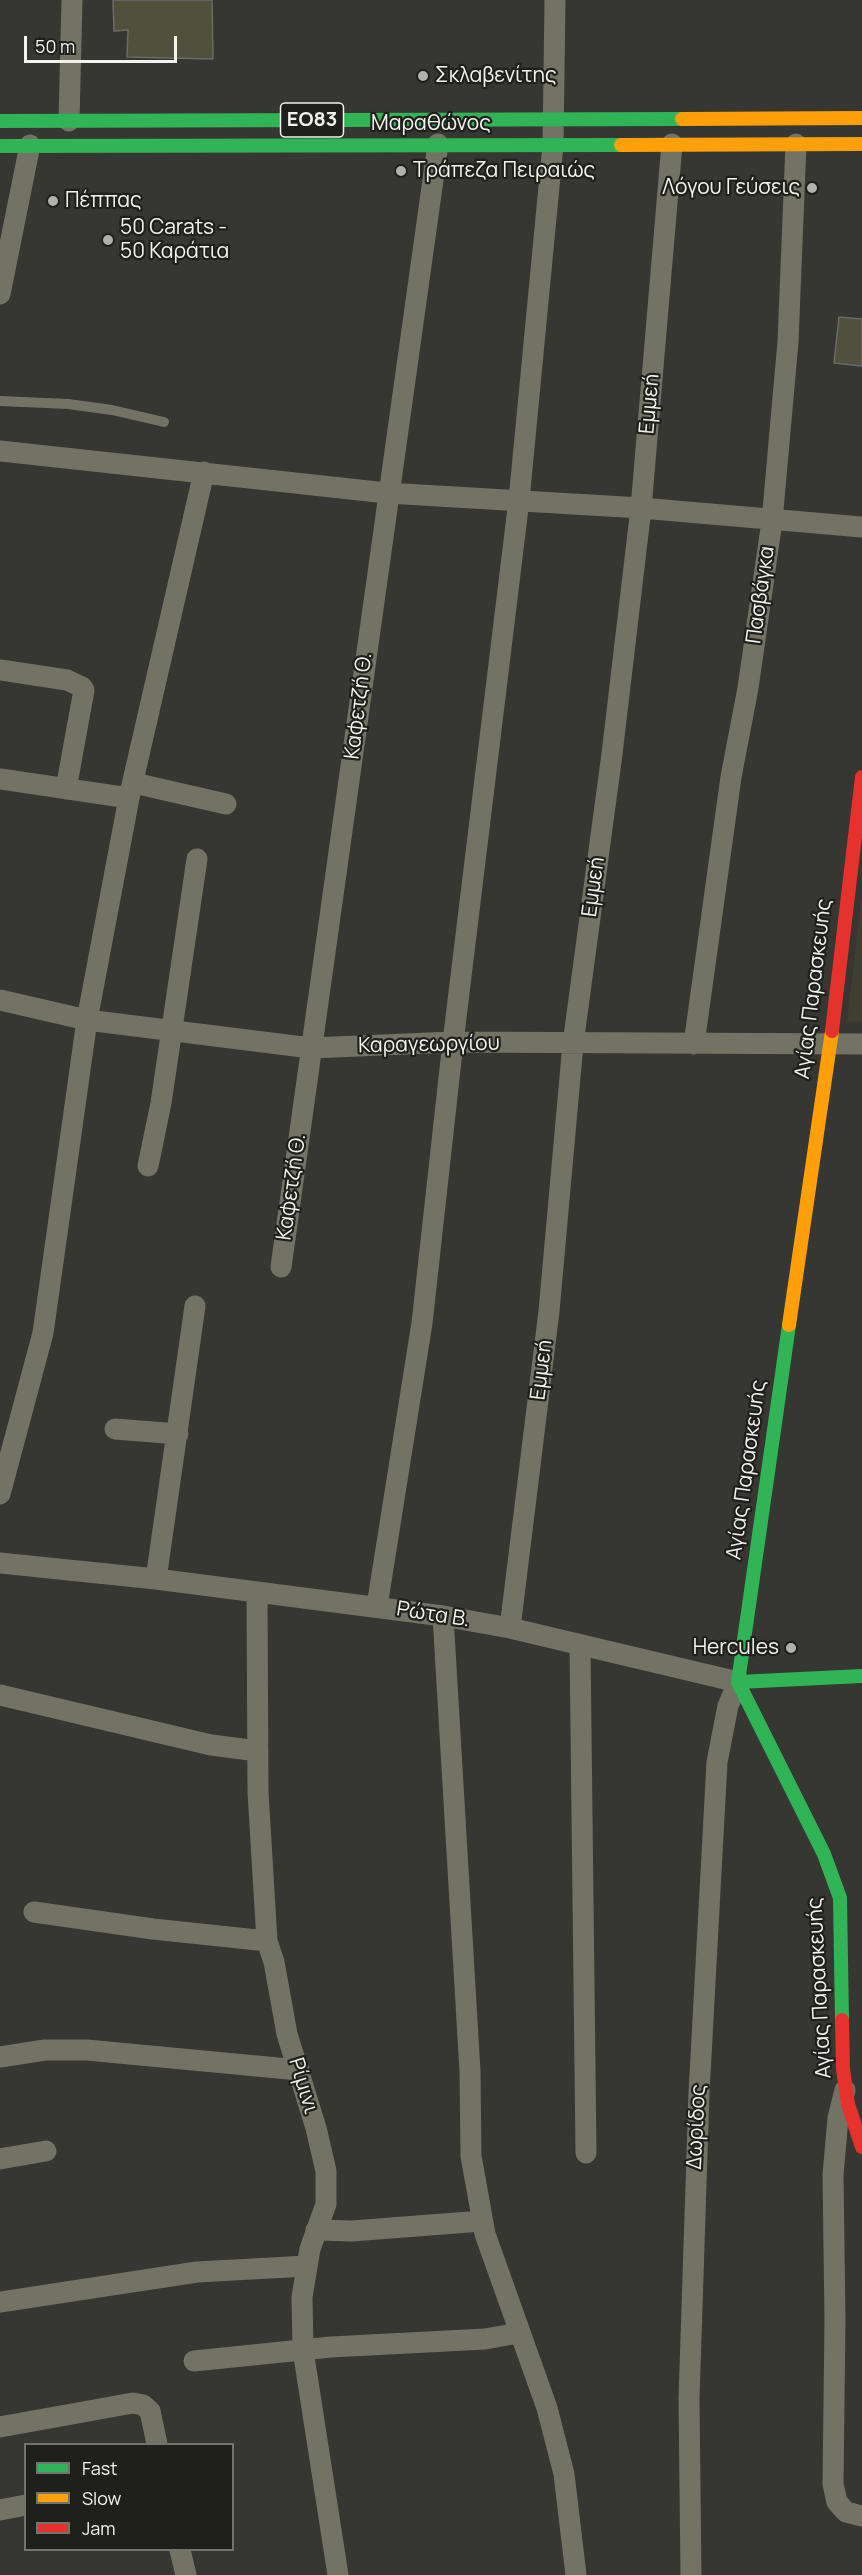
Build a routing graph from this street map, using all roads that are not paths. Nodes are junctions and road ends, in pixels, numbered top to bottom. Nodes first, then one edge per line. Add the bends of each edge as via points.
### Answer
1 (72, 0) edge
2 (555, 0) edge
3 (862, 118) edge
4 (555, 119) junction
5 (0, 121) edge
6 (69, 121) junction
7 (438, 144) junction
8 (672, 144) junction
9 (796, 144) junction
10 (862, 144) edge
11 (554, 145) junction
12 (0, 146) edge
13 (30, 146) junction
14 (0, 294) edge
15 (0, 401) edge
16 (164, 422) dead end
17 (0, 451) edge
18 (204, 472) junction
19 (387, 493) junction
20 (519, 500) junction
21 (641, 508) junction
22 (772, 521) junction
23 (862, 527) edge
24 (0, 669) edge
25 (862, 777) edge
26 (0, 779) edge
27 (66, 789) junction
28 (131, 790) junction
29 (226, 804) dead end
30 (858, 834) edge
31 (197, 859) dead end
32 (0, 1000) edge
33 (87, 1020) junction
34 (171, 1030) junction
35 (453, 1042) junction
36 (573, 1044) junction
37 (694, 1044) junction
38 (830, 1044) junction
39 (862, 1044) edge
40 (311, 1048) junction
41 (148, 1166) dead end
42 (280, 1267) dead end
43 (195, 1306) dead end
44 (115, 1429) dead end
45 (178, 1434) junction
46 (0, 1494) edge
47 (0, 1563) edge
48 (156, 1579) junction
49 (257, 1593) junction
50 (377, 1606) junction
51 (443, 1616) junction
52 (510, 1628) junction
53 (580, 1645) junction
54 (862, 1676) edge
55 (738, 1682) junction
56 (0, 1695) edge
57 (258, 1751) junction
58 (34, 1912) dead end
59 (267, 1941) junction
60 (0, 2057) edge
61 (299, 2070) junction
62 (846, 2085) junction
63 (862, 2147) edge
64 (46, 2151) dead end
65 (586, 2153) dead end
66 (0, 2159) edge
67 (482, 2221) junction
68 (316, 2230) junction
69 (307, 2266) junction
70 (0, 2302) edge
71 (519, 2333) junction
72 (303, 2350) junction
73 (194, 2361) dead end
74 (0, 2427) edge
75 (157, 2443) edge
76 (24, 2505) edge
77 (0, 2510) edge
78 (862, 2516) edge
79 (180, 2551) edge
80 (334, 2574) edge
81 (186, 2575) edge
82 (576, 2575) edge
83 (691, 2575) edge

1 - 6 street
2 - 4 street
3 - 4 main road, Μαραθώνος / ΕΟ83
4 - 6 main road, Μαραθώνος / ΕΟ83
4 - 11 street
5 - 6 main road, Μαραθώνος / ΕΟ83
7 - 11 main road, Μαραθώνος / ΕΟ83
7 - 13 main road, Μαραθώνος / ΕΟ83
7 - 19 street, Καφετζή Θ.
8 - 9 main road, Μαραθώνος / ΕΟ83
8 - 11 main road, Μαραθώνος / ΕΟ83
8 - 21 street, Εμμεή
9 - 10 main road, Μαραθώνος / ΕΟ83
9 - 22 street, Πασβάγκα via 788,342
11 - 20 street
12 - 13 main road, Μαραθώνος / ΕΟ83
13 - 14 street
15 - 16 lane via 68,404
17 - 18 street
18 - 19 street
18 - 28 street
19 - 20 street
19 - 40 street, Καφετζή Θ.
20 - 21 street
20 - 35 street
21 - 22 street
21 - 36 street, Εμμεή
22 - 23 street
22 - 37 street, Πασβάγκα
24 - 27 street via 68,680 84,690
25 - 30 main road, Αγίας Παρασκευής
26 - 27 street
27 - 28 street
28 - 29 street
28 - 33 street
30 - 38 main road, Αγίας Παρασκευής
31 - 34 street
32 - 33 street, Καραγεωργίου
33 - 34 street, Καραγεωργίου
33 - 46 street via 43,1333
34 - 40 street, Καραγεωργίου
34 - 41 street
35 - 36 street, Καραγεωργίου
35 - 40 street, Καραγεωργίου
35 - 50 street via 422,1323
36 - 37 street, Καραγεωργίου
36 - 52 street, Εμμεή via 549,1311
37 - 38 street, Καραγεωργίου
38 - 39 street, Καραγεωργίου
38 - 55 main road, Αγίας Παρασκευής
40 - 42 street, Καφετζή Θ.
43 - 45 street
44 - 45 street
45 - 48 street
47 - 48 street, Ρώτα Β.
48 - 49 street, Ρώτα Β.
49 - 50 street, Ρώτα Β.
49 - 57 street, Ρίμινι
50 - 51 street, Ρώτα Β.
51 - 52 street, Ρώτα Β.
51 - 67 street via 470,2071 471,2156
52 - 53 street, Ρώτα Β.
53 - 55 street, Ρώτα Β.
53 - 65 street
54 - 55 main road, Ρώτα Β.
55 - 62 main road, Αγίας Παρασκευής via 824,1854 840,1898
55 - 83 street, Δωρίδος via 728,1706 717,1762 699,2093 689,2388
56 - 57 street via 212,1745
57 - 59 street, Ρίμινι
58 - 59 street
59 - 61 street, Ρίμινι
60 - 61 street via 45,2050 87,2050
61 - 68 street, Ρίμινι via 326,2171 326,2204
62 - 63 main road, Αγίας Παρασκευής
62 - 78 street via 838,2118 833,2175 833,2484 837,2502 846,2512
64 - 66 street
67 - 68 street
67 - 71 street
68 - 69 street, Ρίμινι
69 - 70 street via 197,2272
69 - 72 street, Ρίμινι via 302,2297
71 - 72 street via 485,2339
71 - 82 street via 547,2408 564,2474
72 - 73 street
72 - 80 street, Ρίμινι
74 - 75 street via 133,2403 150,2411
76 - 77 street
79 - 81 street

